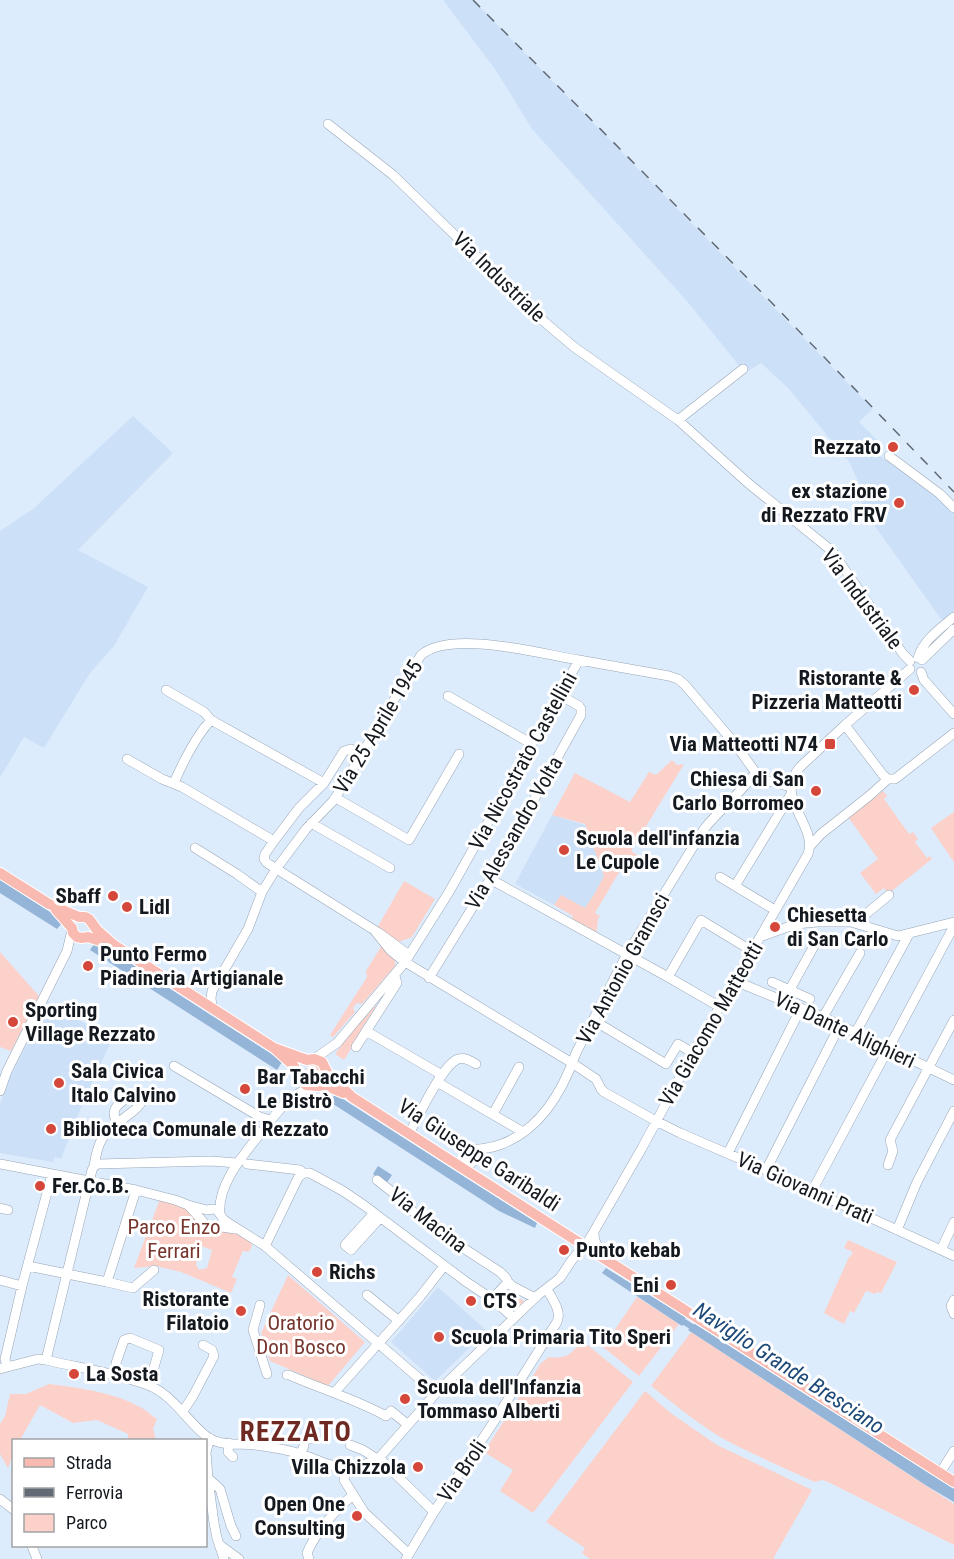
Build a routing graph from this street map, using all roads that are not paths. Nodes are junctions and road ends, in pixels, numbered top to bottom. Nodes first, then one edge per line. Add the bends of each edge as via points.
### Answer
1 (328, 124) dead end
2 (742, 369) dead end
3 (678, 420) junction
4 (889, 456) dead end
5 (954, 508) edge
6 (954, 617) edge
7 (954, 629) edge
8 (579, 660) junction
9 (915, 662) junction
10 (166, 690) dead end
11 (560, 695) junction
12 (448, 696) dead end
13 (954, 714) edge
14 (211, 720) junction
15 (845, 725) junction
16 (954, 733) edge
17 (532, 744) junction
18 (459, 754) dead end
19 (361, 755) junction
20 (127, 759) dead end
21 (756, 772) junction
22 (794, 774) junction
23 (888, 779) junction
24 (773, 782) junction
25 (174, 783) junction
26 (324, 783) junction
27 (791, 790) junction
28 (336, 798) junction
29 (311, 823) junction
30 (806, 831) junction
31 (824, 832) junction
32 (274, 841) junction
33 (810, 846) junction
34 (195, 848) dead end
35 (390, 868) dead end
36 (276, 869) junction
37 (0, 873) edge
38 (720, 877) dead end
39 (490, 879) junction
40 (735, 886) junction
41 (262, 892) junction
42 (889, 895) dead end
43 (49, 904) junction
44 (775, 910) junction
45 (79, 917) junction
46 (855, 923) junction
47 (954, 924) edge
48 (93, 926) junction
49 (72, 929) junction
50 (909, 934) junction
51 (85, 938) junction
52 (760, 938) junction
53 (114, 945) junction
54 (814, 946) dead end
55 (67, 951) junction
56 (752, 951) junction
57 (860, 953) dead end
58 (627, 954) junction
59 (402, 965) junction
60 (668, 976) junction
61 (429, 978) junction
62 (735, 981) junction
63 (772, 982) dead end
64 (789, 990) junction
65 (212, 991) junction
66 (195, 996) junction
67 (810, 999) dead end
68 (783, 1000) junction
69 (720, 1006) junction
70 (212, 1007) junction
71 (801, 1008) junction
72 (823, 1017) junction
73 (593, 1020) junction
74 (954, 1020) edge
75 (840, 1025) junction
76 (366, 1031) junction
77 (856, 1032) junction
78 (337, 1043) junction
79 (356, 1047) dead end
80 (274, 1048) junction
81 (887, 1048) junction
82 (693, 1053) junction
83 (311, 1060) junction
84 (572, 1063) junction
85 (476, 1064) dead end
86 (174, 1066) dead end
87 (519, 1067) dead end
88 (928, 1068) junction
89 (3, 1070) edge
90 (326, 1071) junction
91 (299, 1075) junction
92 (440, 1079) junction
93 (954, 1080) edge
94 (314, 1086) junction
95 (0, 1091) edge
96 (352, 1097) junction
97 (290, 1098) junction
98 (954, 1111) edge
99 (493, 1114) junction
100 (656, 1121) junction
101 (118, 1123) dead end
102 (269, 1123) junction
103 (523, 1132) junction
104 (409, 1134) junction
105 (728, 1153) junction
106 (242, 1163) junction
107 (0, 1164) edge
108 (888, 1165) dead end
109 (94, 1166) junction
110 (463, 1168) junction
111 (766, 1170) junction
112 (303, 1173) junction
113 (52, 1174) junction
114 (377, 1180) dead end
115 (90, 1181) junction
116 (136, 1190) junction
117 (812, 1191) junction
118 (223, 1193) junction
119 (188, 1205) junction
120 (209, 1210) junction
121 (221, 1216) junction
122 (202, 1220) junction
123 (954, 1222) edge
124 (216, 1227) junction
125 (237, 1230) junction
126 (897, 1230) junction
127 (594, 1232) junction
128 (265, 1246) junction
129 (584, 1246) junction
130 (941, 1250) junction
131 (954, 1256) edge
132 (28, 1266) junction
133 (444, 1266) junction
134 (154, 1270) dead end
135 (68, 1275) junction
136 (631, 1276) junction
137 (0, 1280) edge
138 (107, 1282) junction
139 (508, 1282) junction
140 (22, 1286) junction
141 (547, 1289) junction
142 (367, 1295) dead end
143 (535, 1298) junction
144 (492, 1299) junction
145 (954, 1300) edge
146 (260, 1305) dead end
147 (954, 1314) edge
148 (514, 1318) junction
149 (399, 1321) junction
150 (378, 1344) junction
151 (204, 1345) dead end
152 (46, 1360) junction
153 (4, 1368) edge
154 (267, 1374) dead end
155 (289, 1376) dead end
156 (122, 1378) junction
157 (148, 1385) junction
158 (334, 1393) junction
159 (436, 1393) junction
160 (183, 1411) junction
161 (407, 1424) junction
162 (210, 1438) junction
163 (309, 1442) junction
164 (233, 1444) junction
165 (350, 1445) dead end
166 (207, 1448) edge
167 (954, 1451) edge
168 (233, 1457) dead end
169 (379, 1458) junction
170 (207, 1465) edge
171 (295, 1466) dead end
172 (346, 1468) junction
173 (940, 1473) junction
174 (208, 1478) junction
175 (954, 1482) edge
176 (353, 1495) junction
177 (0, 1499) edge
178 (12, 1508) edge
179 (434, 1512) junction
180 (236, 1536) dead end
181 (220, 1545) junction
182 (34, 1552) edge
183 (407, 1557) edge
184 (26, 1559) edge
185 (224, 1559) edge
186 (239, 1559) edge
187 (309, 1559) edge

1 - 3 street, Via Industriale via 393,175 565,340
2 - 3 street
3 - 9 street, Via Industriale via 832,551 903,654
4 - 5 street
6 - 9 street via 924,644
7 - 9 street
8 - 11 street, Via Nicostrato Castellini
8 - 19 street, Via 25 Aprile 1945 via 486,644 432,648 416,662
8 - 21 street, Via Nicostrato Castellini via 678,679
9 - 13 street via 924,667 924,680
9 - 15 street
10 - 14 street
11 - 17 street, Via Nicostrato Castellini
11 - 39 street, Via Alessandro Volta via 579,706 581,715
12 - 17 street
14 - 25 street
14 - 26 street
15 - 22 street
15 - 23 street
16 - 23 street, Via Giacomo Matteotti via 896,779
17 - 59 street, Via Nicostrato Castellini via 449,892
18 - 28 street via 409,840
19 - 26 street via 351,749 344,751
19 - 28 street, Via 25 Aprile 1945
20 - 25 street
21 - 24 street, Via Nicostrato Castellini
21 - 58 street, Via Antonio Gramsci via 704,829
22 - 24 street
22 - 27 street
23 - 31 street, Via Giacomo Matteotti
24 - 27 street, Via Nicostrato Castellini
25 - 32 street
26 - 32 street
27 - 30 street
27 - 40 street
28 - 29 street, Via 25 Aprile 1945
29 - 35 street
29 - 36 street, Via 25 Aprile 1945
30 - 31 street
30 - 33 street
31 - 33 street, Via Giacomo Matteotti
32 - 36 street via 264,856
33 - 44 street, Via Giacomo Matteotti
34 - 41 street
36 - 41 street, Via 25 Aprile 1945
36 - 59 street via 374,930
37 - 43 main road, Via Giuseppe Garibaldi
38 - 40 street
39 - 58 street
39 - 61 street, Via Alessandro Volta
40 - 44 street
41 - 65 street, Via 25 Aprile 1945 via 248,929
42 - 46 street
43 - 45 main road, Via Giuseppe Garibaldi
43 - 49 main road, Via Giuseppe Garibaldi
44 - 52 street, Via Giacomo Matteotti
45 - 48 main road, Via Giuseppe Garibaldi via 89,919
45 - 49 main road
46 - 50 street via 898,936
46 - 52 street via 796,924
47 - 50 street
47 - 81 street
48 - 51 main road via 92,934
48 - 53 main road, Via Giuseppe Garibaldi
49 - 51 main road, Via Giuseppe Garibaldi via 77,937
49 - 55 street
50 - 77 street
51 - 53 main road, Via Giuseppe Garibaldi
51 - 55 street
52 - 56 street, Via Giacomo Matteotti
53 - 66 main road, Via Giuseppe Garibaldi
54 - 64 street
55 - 89 street
56 - 60 street via 701,920
56 - 62 street, Via Giacomo Matteotti
57 - 72 street
58 - 60 street
58 - 73 street, Via Antonio Gramsci
59 - 61 street, Via Giovanni Prati
59 - 76 street, Via Nicostrato Castellini via 397,983
59 - 78 street, Via Nicostrato Castellini
60 - 69 street
61 - 84 street, Via Giovanni Prati
62 - 68 street, Via Dante Alighieri
62 - 69 street, Via Giacomo Matteotti
63 - 64 street
64 - 67 street
64 - 68 street
65 - 66 street
65 - 70 street
66 - 70 main road, Via Giuseppe Garibaldi
68 - 71 street, Via Dante Alighieri
69 - 82 street, Via Giacomo Matteotti
70 - 80 main road, Via Giuseppe Garibaldi
71 - 72 street, Via Dante Alighieri
71 - 105 street
72 - 75 street, Via Dante Alighieri
73 - 82 street via 666,1064 678,1044
73 - 84 street, Via Antonio Gramsci
74 - 88 street
75 - 77 street, Via Dante Alighieri
75 - 111 street
76 - 79 street, Via Nicostrato Castellini
76 - 92 street
77 - 81 street, Via Dante Alighieri
78 - 83 street, Via Nicostrato Castellini
78 - 90 street, Via Nicostrato Castellini
80 - 83 main road, Via Giuseppe Garibaldi
80 - 91 main road, Via Giuseppe Garibaldi
81 - 88 street, Via Dante Alighieri
81 - 117 street
82 - 100 street, Via Giacomo Matteotti
83 - 90 main road, Via Giuseppe Garibaldi via 322,1062
83 - 91 main road via 300,1067
84 - 100 street, Via Giovanni Prati via 596,1079 604,1092
84 - 103 street, Via Antonio Gramsci via 548,1109
85 - 92 street via 459,1059 448,1065
86 - 102 street
87 - 99 street
88 - 93 street, Via Dante Alighieri
88 - 108 street via 890,1140 893,1151
89 - 95 street
90 - 94 main road via 324,1081
90 - 96 main road, Via Giuseppe Garibaldi
91 - 94 main road, Via Giuseppe Garibaldi via 303,1083
91 - 97 street
92 - 99 street
92 - 104 street
94 - 96 main road, Via Giuseppe Garibaldi via 329,1087
94 - 97 street
96 - 104 main road, Via Giuseppe Garibaldi
97 - 102 street
98 - 126 street
99 - 103 street
100 - 105 street, Via Giovanni Prati
100 - 127 street, Via Giacomo Matteotti
101 - 109 street via 101,1139
102 - 106 street
103 - 110 street, Via Antonio Gramsci via 503,1144 482,1149
104 - 110 main road, Via Giuseppe Garibaldi
105 - 111 street, Via Giovanni Prati
106 - 109 street
106 - 112 street
106 - 118 street
107 - 113 street
109 - 115 street
110 - 129 main road, Via Giuseppe Garibaldi
111 - 117 street, Via Giovanni Prati
112 - 128 street
112 - 133 street via 343,1191
113 - 115 street
113 - 132 street
114 - 139 street, Via Macina via 425,1224 500,1272
115 - 116 street
115 - 135 street
116 - 119 street
116 - 138 street
117 - 126 street, Via Giovanni Prati
118 - 120 street
118 - 121 street
119 - 120 street
119 - 122 street
120 - 121 street via 216,1210
120 - 122 street
121 - 124 street
121 - 125 street
122 - 124 street via 208,1227
123 - 130 street
124 - 125 street
125 - 128 street
126 - 130 street, Via Giovanni Prati
127 - 129 street, Via Giacomo Matteotti
127 - 136 street via 599,1249 628,1269
128 - 150 street
129 - 136 main road, Via Giuseppe Garibaldi
129 - 141 street, Via Giacomo Matteotti
130 - 131 street, Via Giovanni Prati
132 - 135 street
132 - 140 street
133 - 144 street
133 - 149 street
134 - 138 street via 133,1288
135 - 138 street
135 - 152 street
136 - 173 main road, Via Giuseppe Garibaldi
137 - 140 street
139 - 143 street, Via Macina
139 - 144 street
140 - 153 street
141 - 143 street, Via Giacomo Matteotti
141 - 179 street, Via Broli via 558,1312 557,1322
142 - 149 street
143 - 148 street, Via Giacomo Matteotti
144 - 148 street
145 - 147 street
146 - 154 street via 253,1330
148 - 159 street, Via Giacomo Matteotti
149 - 150 street
150 - 158 street
150 - 159 street
151 - 160 street via 214,1353 213,1359
152 - 153 street
152 - 156 street
155 - 158 street
156 - 157 street
156 - 157 street via 116,1362 124,1340 130,1338 159,1350
157 - 160 street
158 - 161 street via 386,1416 390,1411
159 - 161 street, Via Giacomo Matteotti
160 - 162 street
161 - 169 street, Via Giacomo Matteotti
162 - 164 street
162 - 166 street
163 - 164 street via 280,1449
163 - 171 street
163 - 172 street via 330,1466
164 - 168 street via 228,1452
165 - 169 street
167 - 173 street
169 - 172 street
169 - 179 street
170 - 174 street
172 - 176 street via 344,1480
173 - 175 main road, Via Giuseppe Garibaldi
174 - 180 street via 220,1489
174 - 181 street
176 - 183 street via 368,1517
176 - 187 street via 311,1545
177 - 178 street
179 - 183 street, Via Broli
181 - 185 street
181 - 186 street
182 - 184 street

